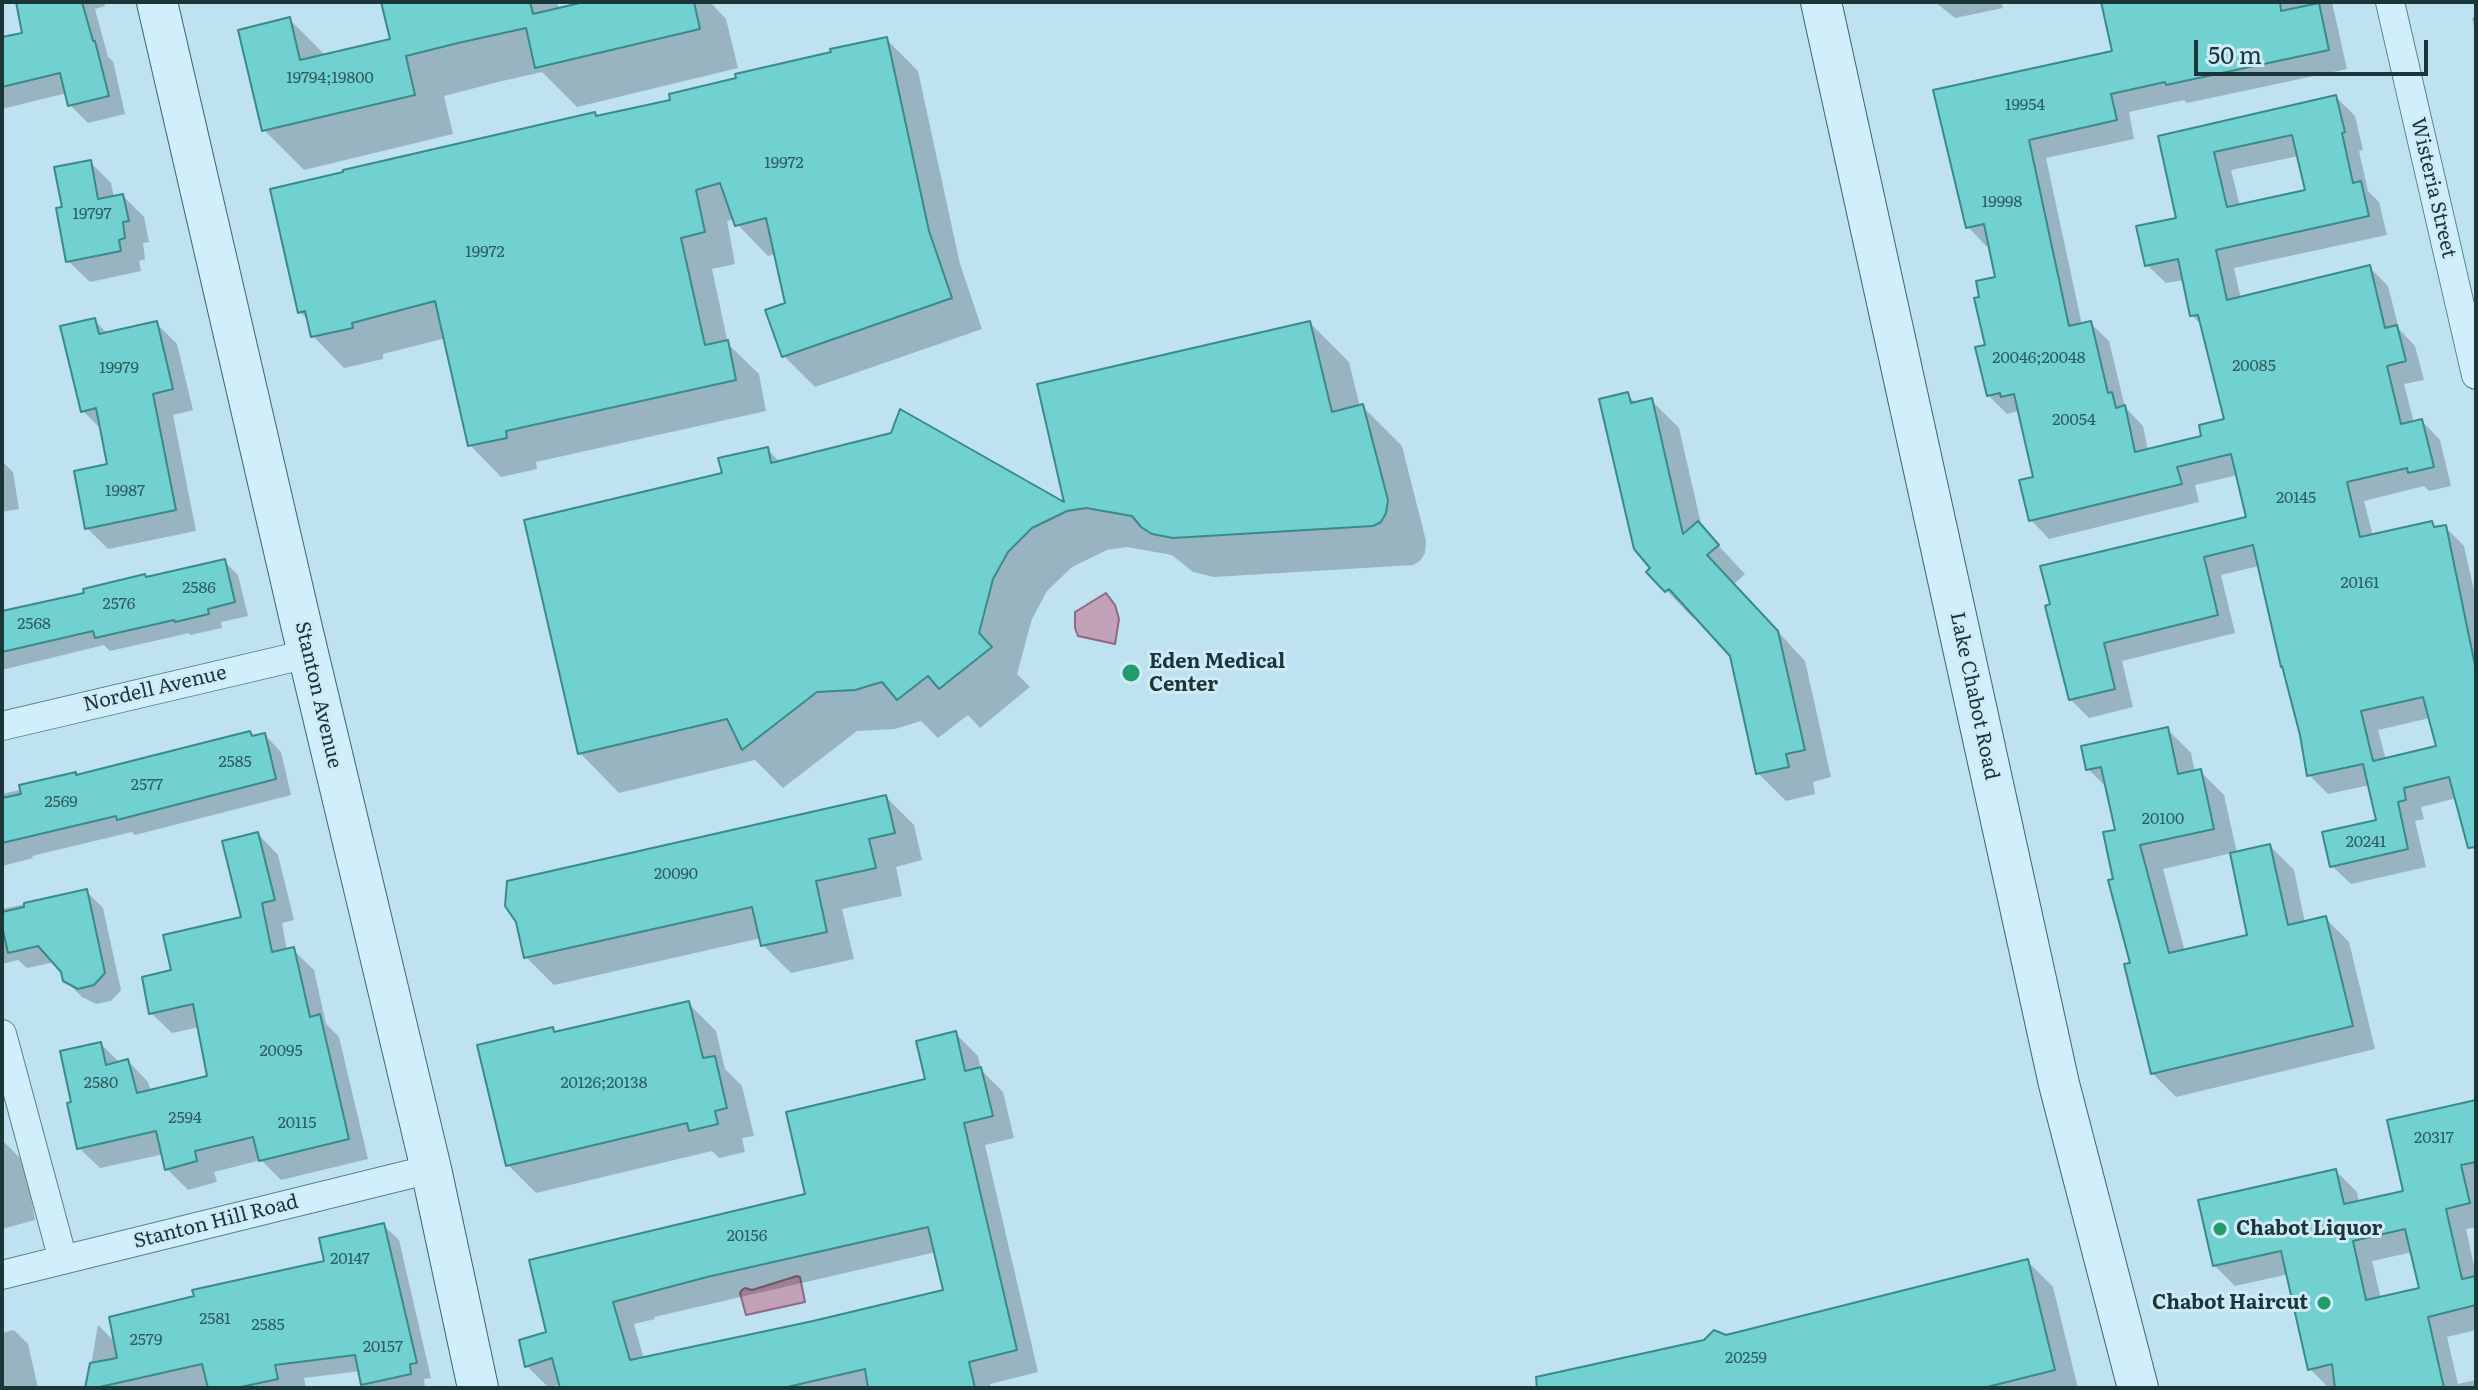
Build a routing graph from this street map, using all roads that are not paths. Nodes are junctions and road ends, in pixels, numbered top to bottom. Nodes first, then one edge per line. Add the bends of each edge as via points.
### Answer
1 (157, 2) edge
2 (1821, 2) edge
3 (2390, 2) edge
4 (2476, 375) edge
5 (308, 654) junction
6 (2, 726) edge
7 (2, 1034) edge
8 (431, 1169) junction
9 (63, 1260) junction
10 (2, 1275) edge
11 (478, 1388) edge
12 (2138, 1388) edge

1 - 5 street, Stanton Avenue
2 - 12 street, Lake Chabot Road via 2059,1084
3 - 4 street, Wisteria Street
5 - 6 street, Nordell Avenue
5 - 8 street, Stanton Avenue
7 - 9 street
8 - 9 street, Stanton Hill Road
8 - 11 street, Stanton Avenue
9 - 10 street, Stanton Hill Road

